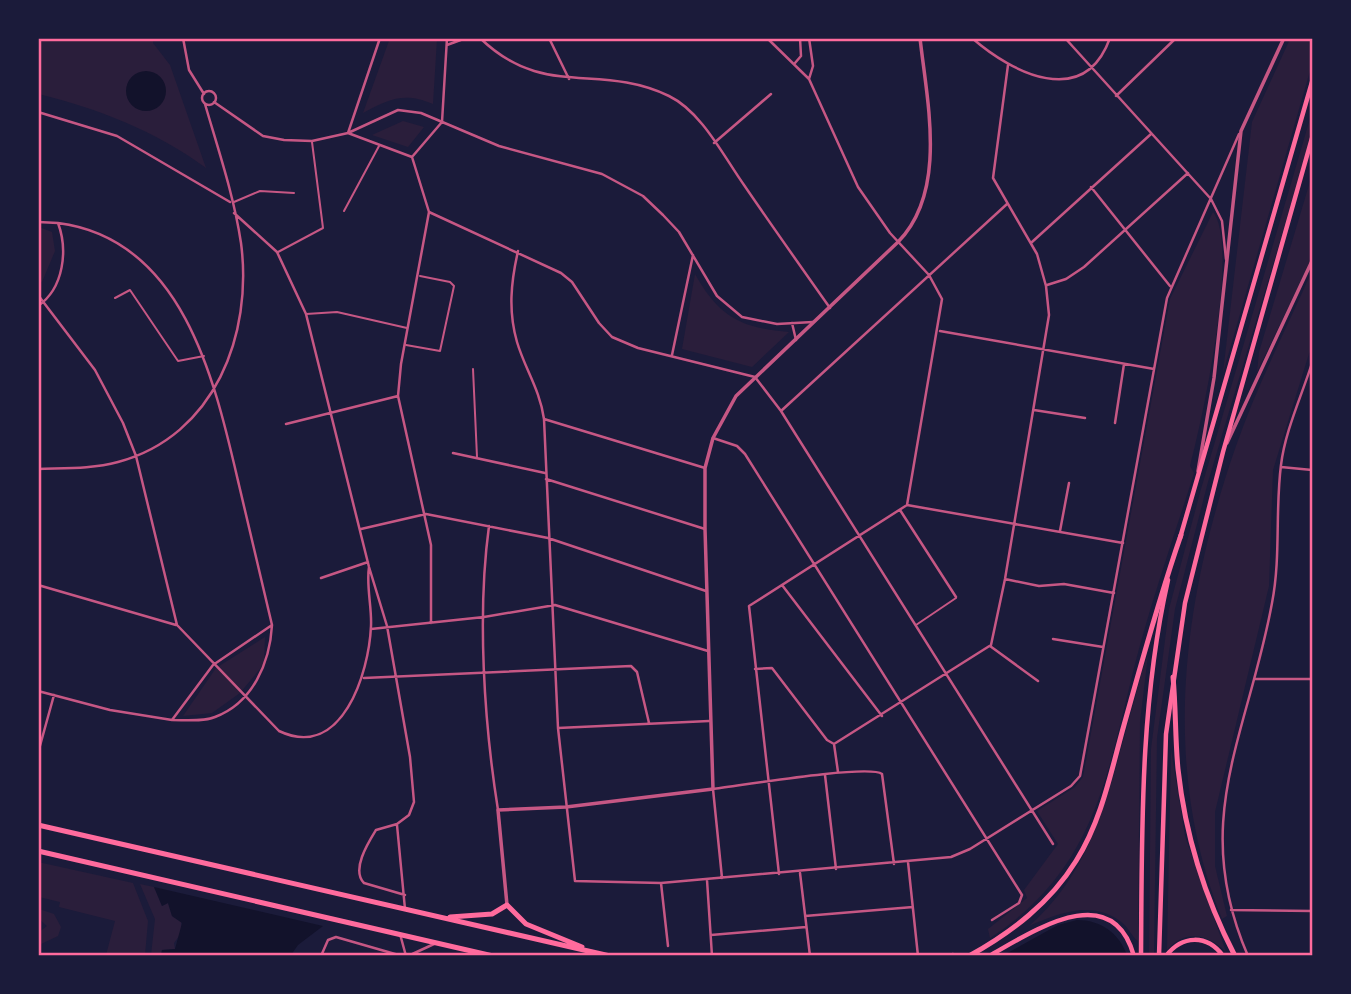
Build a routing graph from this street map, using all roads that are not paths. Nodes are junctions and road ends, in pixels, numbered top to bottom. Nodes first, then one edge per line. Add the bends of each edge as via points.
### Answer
1 (183, 38) edge
2 (380, 38) edge
3 (447, 38) edge
4 (466, 38) edge
5 (480, 38) edge
6 (549, 38) edge
7 (767, 38) edge
8 (800, 38) edge
9 (809, 38) edge
10 (920, 38) edge
11 (972, 38) edge
12 (1065, 38) edge
13 (1110, 38) edge
14 (1176, 38) edge
15 (1284, 38) edge
16 (447, 45) junction
17 (795, 63) junction
18 (1007, 65) junction
19 (1091, 68) junction
20 (569, 79) junction
21 (809, 79) junction
22 (1312, 82) edge
23 (204, 94) junction
24 (771, 94) dead end
25 (1115, 96) junction
26 (214, 102) junction
27 (205, 104) junction
28 (38, 111) edge
29 (442, 122) junction
30 (1241, 131) junction
31 (348, 133) junction
32 (1151, 134) junction
33 (1312, 138) edge
34 (312, 141) junction
35 (714, 143) junction
36 (379, 146) junction
37 (412, 157) junction
38 (1188, 173) junction
39 (1091, 187) junction
40 (294, 193) dead end
41 (1211, 199) junction
42 (232, 203) junction
43 (1007, 204) junction
44 (344, 211) dead end
45 (429, 212) junction
46 (234, 213) junction
47 (38, 222) edge
48 (58, 223) junction
49 (1126, 229) junction
50 (898, 242) junction
51 (1032, 242) junction
52 (518, 251) junction
53 (277, 253) junction
54 (693, 255) junction
55 (1312, 261) edge
56 (929, 275) junction
57 (1227, 275) junction
58 (420, 276) junction
59 (1046, 285) junction
60 (1171, 287) junction
61 (38, 295) edge
62 (115, 298) dead end
63 (44, 302) junction
64 (38, 306) edge
65 (830, 308) junction
66 (306, 314) junction
67 (816, 322) junction
68 (792, 323) junction
69 (408, 328) junction
70 (939, 331) junction
71 (796, 340) junction
72 (405, 344) junction
73 (1045, 350) junction
74 (672, 355) junction
75 (204, 356) junction
76 (1312, 363) edge
77 (1124, 364) junction
78 (473, 369) dead end
79 (1154, 369) junction
80 (755, 377) junction
81 (217, 387) junction
82 (398, 397) junction
83 (1034, 410) junction
84 (781, 411) junction
85 (332, 412) junction
86 (1085, 418) dead end
87 (544, 419) junction
88 (1115, 423) dead end
89 (286, 424) dead end
90 (713, 438) junction
91 (1223, 452) junction
92 (453, 453) dead end
93 (136, 456) junction
94 (477, 458) junction
95 (1281, 467) junction
96 (38, 468) edge
97 (705, 468) junction
98 (1312, 470) edge
99 (545, 473) junction
100 (1198, 475) junction
101 (546, 480) junction
102 (1069, 483) dead end
103 (907, 505) junction
104 (900, 510) junction
105 (426, 514) junction
106 (1014, 524) junction
107 (489, 526) junction
108 (361, 529) junction
109 (705, 529) junction
110 (1060, 531) junction
111 (859, 535) junction
112 (1181, 535) junction
113 (548, 538) junction
114 (1123, 543) junction
115 (368, 562) junction
116 (816, 564) junction
117 (369, 567) junction
118 (321, 578) dead end
119 (1005, 579) junction
120 (38, 585) edge
121 (782, 585) junction
122 (706, 591) junction
123 (1114, 593) junction
124 (956, 597) joint
125 (555, 605) junction
126 (484, 617) junction
127 (431, 623) junction
128 (177, 625) junction
129 (272, 625) junction
130 (916, 625) junction
131 (387, 626) junction
132 (371, 629) junction
133 (1053, 639) dead end
134 (990, 646) junction
135 (1103, 647) junction
136 (708, 651) junction
137 (213, 665) junction
138 (556, 669) junction
139 (755, 669) junction
140 (486, 673) junction
141 (945, 674) junction
142 (1173, 677) junction
143 (362, 678) junction
144 (396, 678) junction
145 (1254, 679) junction
146 (1312, 679) edge
147 (1038, 681) dead end
148 (38, 691) edge
149 (54, 695) junction
150 (244, 698) junction
151 (902, 703) junction
152 (882, 716) junction
153 (172, 720) junction
154 (709, 720) junction
155 (649, 723) junction
156 (558, 728) junction
157 (834, 744) junction
158 (38, 753) edge
159 (838, 773) junction
160 (825, 775) junction
161 (767, 782) junction
162 (713, 789) junction
163 (566, 807) junction
164 (498, 810) junction
165 (1030, 811) junction
166 (397, 824) junction
167 (38, 825) edge
168 (987, 839) junction
169 (1053, 844) dead end
170 (38, 851) edge
171 (908, 862) junction
172 (894, 864) junction
173 (836, 869) junction
174 (800, 873) junction
175 (779, 874) junction
176 (722, 878) junction
177 (706, 880) junction
178 (662, 883) junction
179 (405, 895) junction
180 (507, 905) junction
181 (913, 907) junction
182 (405, 909) junction
183 (1231, 910) junction
184 (1312, 911) edge
185 (805, 916) junction
186 (444, 918) junction
187 (992, 920) dead end
188 (806, 928) junction
189 (400, 934) junction
190 (711, 935) junction
191 (436, 943) junction
192 (668, 946) dead end
193 (463, 949) junction
194 (594, 952) junction
195 (953, 954) edge
196 (321, 956) edge
197 (406, 956) edge
198 (476, 956) edge
199 (493, 956) edge
200 (610, 956) edge
201 (712, 956) edge
202 (810, 956) edge
203 (918, 956) edge
204 (948, 956) edge
205 (969, 956) edge
206 (989, 956) edge
207 (1134, 956) edge
208 (1141, 956) edge
209 (1159, 956) edge
210 (1166, 956) edge
211 (1223, 956) edge
212 (1235, 956) edge
213 (1248, 956) edge

1 - 23 street via 190,70
2 - 31 street
3 - 16 street
4 - 16 street
5 - 20 street via 520,68
6 - 20 street
7 - 17 street
8 - 17 street via 801,56
9 - 21 street via 813,66
10 - 50 street via 931,147 921,204 910,229
11 - 18 street
12 - 19 street
13 - 19 street
14 - 25 street
15 - 30 street
16 - 29 street
17 - 21 street
18 - 19 street via 1035,78 1052,79
18 - 43 street via 992,168 994,182
19 - 25 street
20 - 35 street via 611,79 665,94 680,103
21 - 50 street via 858,187
22 - 100 highway
23 - 26 street via 212,92
23 - 27 street
24 - 35 street
25 - 32 street
26 - 27 street
26 - 34 street via 263,136
27 - 42 street
28 - 42 street via 117,136
29 - 31 street via 398,110
29 - 37 street
29 - 54 street via 499,146 590,170 626,185 663,215
30 - 41 street
30 - 57 street
31 - 34 street
31 - 36 street
32 - 38 street
32 - 39 street
33 - 91 highway
34 - 53 lane via 323,228
35 - 65 street
36 - 37 street
36 - 44 lane
37 - 45 street
38 - 41 street
38 - 49 street
39 - 49 street
39 - 51 street
40 - 42 lane via 260,191
41 - 57 street via 1222,221
41 - 60 street
42 - 46 street
43 - 51 street
43 - 56 street
45 - 52 street
45 - 58 street
46 - 53 street
46 - 81 street via 244,300 233,353
47 - 48 street
48 - 63 street via 65,253 58,280
48 - 75 street via 112,239 148,266 179,309
49 - 59 street via 1074,274
49 - 60 street
50 - 56 street
50 - 65 street
51 - 59 street
52 - 74 street via 572,282 612,337
52 - 87 street via 511,292 513,324 541,397
53 - 66 street
54 - 68 street via 718,296 742,317
54 - 74 street
55 - 91 street
56 - 70 street via 942,299
56 - 84 street
57 - 100 street
58 - 69 street
58 - 72 lane via 453,283 449,312 439,352
59 - 73 street
60 - 79 street
61 - 63 street
62 - 75 lane via 130,290 178,361
63 - 64 street
63 - 93 street via 95,370
65 - 67 street
66 - 69 lane via 337,312
66 - 85 street
67 - 68 street
67 - 71 street
68 - 71 street
69 - 72 street
70 - 73 street
70 - 103 street
71 - 80 street
72 - 82 street
73 - 77 street
73 - 83 street
74 - 80 street
75 - 81 street
76 - 95 street
77 - 79 street
77 - 88 street
78 - 94 lane
79 - 114 street
80 - 84 street
80 - 90 street via 736,396
81 - 93 street via 178,430
81 - 129 street
82 - 85 street
82 - 105 street
83 - 86 street
83 - 106 street
84 - 111 street
85 - 89 street
85 - 108 street
87 - 97 street
87 - 99 street
90 - 97 street
90 - 116 street via 741,449
91 - 142 highway via 1189,584
92 - 94 street
93 - 96 street via 89,467
93 - 128 street
94 - 99 street
95 - 98 street
95 - 145 street via 1275,589
97 - 109 street
99 - 101 street
100 - 112 highway
101 - 109 street
101 - 113 street
102 - 110 street
103 - 104 street
103 - 106 street
104 - 111 street
104 - 124 street
105 - 107 street
105 - 108 street
105 - 127 street via 431,545
106 - 110 street
106 - 119 street
107 - 113 street
107 - 126 street via 483,567
108 - 115 street
109 - 122 street
110 - 114 street
111 - 116 street
111 - 130 street
112 - 205 highway via 1089,836 1069,872 1035,910
112 - 208 highway via 1163,606 1146,723
113 - 122 street
113 - 125 street
114 - 123 street
115 - 117 street
115 - 118 street
116 - 121 street
116 - 151 street
117 - 131 street
117 - 132 street
119 - 123 street
119 - 134 street
120 - 128 street
121 - 139 street via 749,607
121 - 152 street
122 - 136 street
123 - 135 street
124 - 130 lane
125 - 126 street
125 - 136 street
125 - 138 street
126 - 127 street
126 - 140 street
127 - 131 street
128 - 137 street
129 - 137 street
129 - 150 street via 269,656
130 - 141 street
131 - 132 street
131 - 144 street
132 - 143 street
133 - 135 street
134 - 141 street
134 - 147 street
135 - 165 street via 1080,776
136 - 154 street
137 - 150 street
137 - 153 street
138 - 140 street
138 - 155 street via 634,667
138 - 156 street
139 - 157 street via 772,668
139 - 161 street
140 - 144 street
140 - 164 street via 487,734
141 - 151 street
141 - 165 street
142 - 209 highway via 1165,758
142 - 212 highway via 1176,753 1185,814 1207,890
143 - 144 street
143 - 150 street via 341,719 310,737 279,731
144 - 166 street via 410,757 413,809
145 - 146 street
145 - 183 street via 1222,809 1222,864
148 - 149 street
149 - 153 street
149 - 158 street
150 - 153 street via 214,718
151 - 152 street
151 - 168 street
152 - 157 street
154 - 155 street
154 - 162 street
155 - 156 street
156 - 163 street
157 - 159 street
159 - 160 street
159 - 172 street via 874,770 882,774
160 - 161 street
160 - 173 street
161 - 162 street
161 - 175 street
162 - 163 street
162 - 176 street
163 - 164 street
163 - 178 street via 576,882
164 - 180 street
165 - 168 street
165 - 169 street
166 - 179 street
166 - 179 street via 376,830 360,862 359,876 364,883
167 - 182 highway
168 - 171 street via 951,857
168 - 187 street via 1023,896
170 - 189 highway
171 - 172 street
171 - 181 street
172 - 173 street
173 - 174 street
174 - 175 street
174 - 185 street
175 - 176 street
176 - 177 street
177 - 178 street
177 - 190 street
178 - 192 street
179 - 182 street
180 - 186 highway via 492,914
180 - 194 highway via 526,924
181 - 185 street
181 - 203 street
182 - 186 highway
183 - 184 street
183 - 213 street
185 - 188 street
186 - 194 highway
188 - 190 street
188 - 202 street
189 - 191 highway
189 - 197 street
190 - 201 street
191 - 193 highway
191 - 197 street
193 - 198 highway
193 - 199 highway
194 - 200 highway
195 - 204 street
196 - 197 street via 328,940 340,937
206 - 207 highway via 1066,916 1086,914 1105,918 1122,931
210 - 211 highway via 1175,945 1191,938 1206,941

